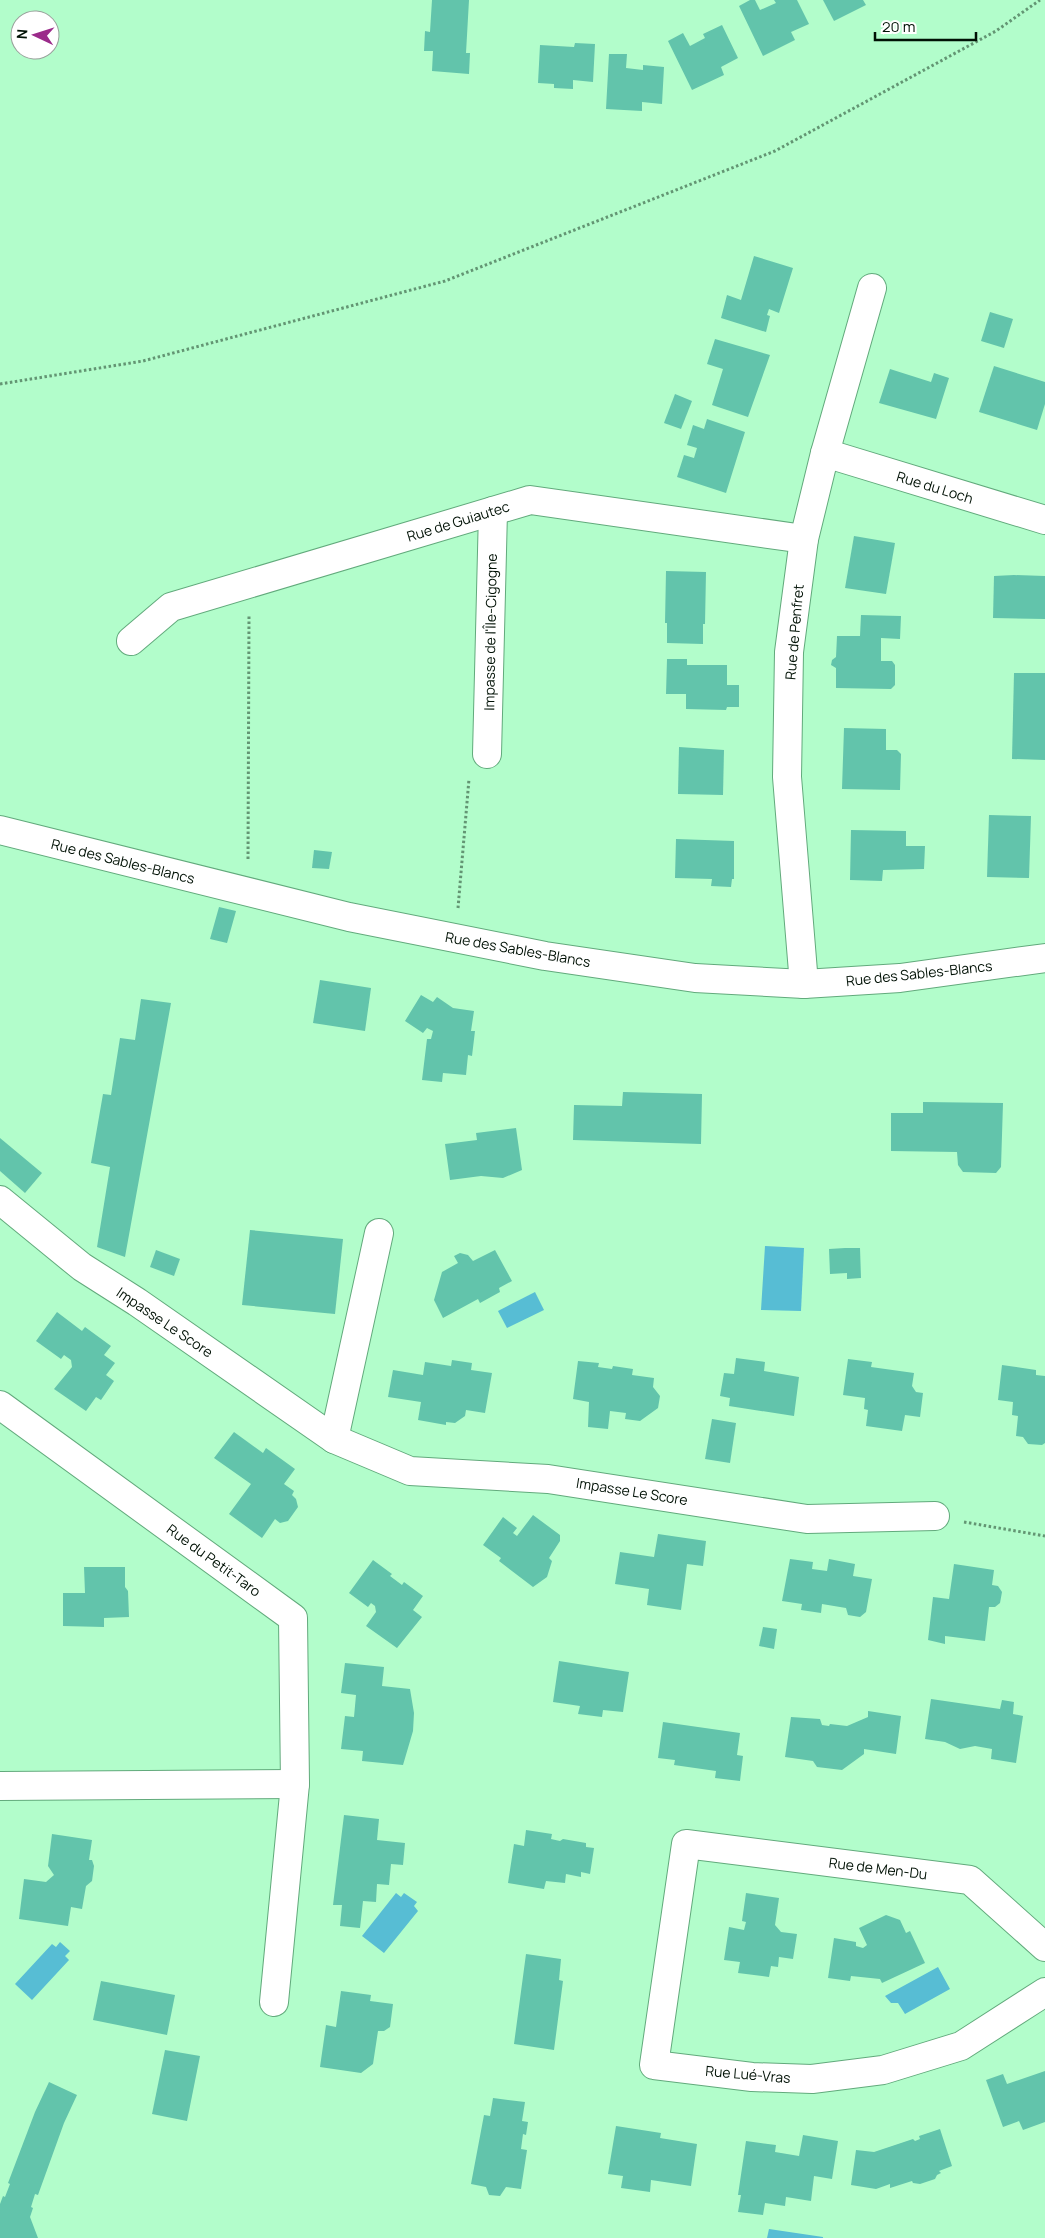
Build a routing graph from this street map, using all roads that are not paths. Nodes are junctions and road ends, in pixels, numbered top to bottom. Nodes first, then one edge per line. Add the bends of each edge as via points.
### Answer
1 (872, 288) dead end
2 (825, 453) junction
3 (493, 511) junction
4 (1045, 520) edge
5 (804, 539) junction
6 (131, 641) dead end
7 (487, 754) road end
8 (0, 830) edge
9 (1045, 958) edge
10 (804, 984) junction
11 (0, 1200) edge
12 (379, 1233) dead end
13 (0, 1406) edge
14 (334, 1439) junction
15 (933, 1516) road end
16 (295, 1784) junction
17 (0, 1786) edge
18 (686, 1844) joint
19 (1045, 1947) edge
20 (1045, 1992) edge
21 (274, 2002) dead end

1 - 2 street, Rue de Penfret
2 - 4 street, Rue du Loch
2 - 5 street, Rue de Penfret
3 - 5 street, Rue de Guiautec via 530,500
3 - 6 street, Rue de Guiautec via 171,607
3 - 7 street, Impasse de l'Île-Cigogne
5 - 10 street, Rue de Penfret via 789,652 788,776
8 - 10 street, Rue des Sables-Blancs via 350,918 544,956 695,978
9 - 10 street, Rue des Sables-Blancs via 900,978
11 - 14 street, Impasse Le Score via 82,1267
12 - 14 street
13 - 16 street, Rue du Petit-Taro via 293,1618
14 - 15 street, Impasse Le Score via 410,1471 548,1479 807,1519
16 - 17 street
16 - 21 street, Rue du Petit-Taro
18 - 19 street, Rue de Men-Du via 970,1880
18 - 20 street, Rue Lué-Vras via 654,2065 752,2077 812,2079 883,2070 960,2046

